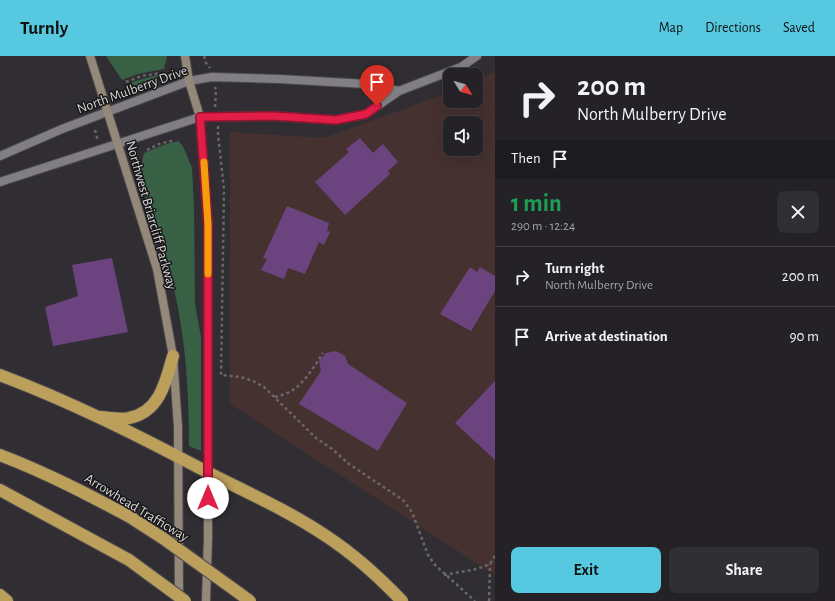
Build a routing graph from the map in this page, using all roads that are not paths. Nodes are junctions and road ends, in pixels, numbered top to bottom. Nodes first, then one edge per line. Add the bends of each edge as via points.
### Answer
1 (90, 56) edge
2 (185, 56) edge
3 (477, 56) edge
4 (189, 81) junction
5 (399, 91) junction
6 (108, 112) junction
7 (200, 117) junction
8 (118, 143) junction
9 (0, 156) edge
10 (0, 182) edge
11 (173, 356) junction
12 (0, 376) edge
13 (94, 416) junction
14 (0, 455) edge
15 (178, 456) junction
16 (207, 472) junction
17 (0, 490) edge
18 (0, 595) edge
19 (7, 601) edge
20 (179, 601) edge
21 (185, 601) edge
22 (206, 601) edge
23 (250, 601) edge
24 (402, 601) edge

1 - 6 main road, Northwest Briarcliff Parkway
2 - 4 main road
3 - 5 street via 460,66
4 - 5 street, North Mulberry Drive via 212,77 279,79 366,84
4 - 6 street, North Mulberry Drive
4 - 7 main road
5 - 7 street via 366,114 336,120 273,116
6 - 8 main road, Northwest Briarcliff Parkway
6 - 9 street, North Mulberry Drive
7 - 8 street
7 - 16 main road via 208,224
8 - 10 street
8 - 11 main road, Northwest Briarcliff Parkway via 157,269
11 - 13 highway via 160,396 144,412 129,418
11 - 15 main road, Northwest Briarcliff Parkway
12 - 13 highway via 31,387
13 - 15 highway
14 - 23 highway, Arrowhead Trafficway, bridge via 72,486 130,517
15 - 16 highway
15 - 20 main road, Northwest Briarcliff Parkway
16 - 22 main road
16 - 24 highway via 326,536 352,555
17 - 21 highway, bridge via 129,560
18 - 19 highway

